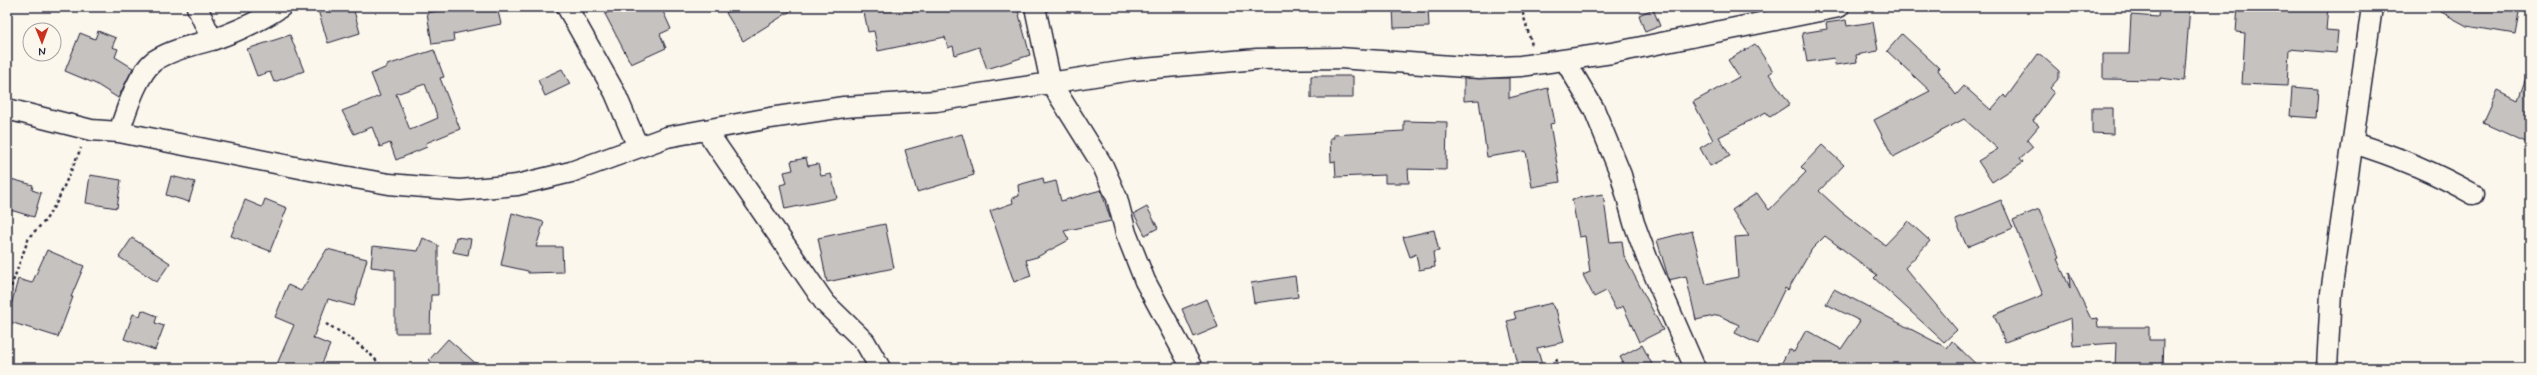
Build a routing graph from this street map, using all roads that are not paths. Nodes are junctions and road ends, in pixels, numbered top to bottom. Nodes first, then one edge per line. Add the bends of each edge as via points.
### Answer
1 (197, 7) edge
2 (281, 7) edge
3 (567, 7) edge
4 (1034, 7) edge
5 (1839, 7) edge
6 (2372, 7) edge
7 (212, 40) junction
8 (1566, 62) junction
9 (1050, 83) junction
10 (7, 109) edge
11 (706, 130) junction
12 (119, 132) junction
13 (2353, 143) junction
14 (638, 147) junction
15 (2473, 194) dead end
16 (880, 368) edge
17 (1192, 368) edge
18 (1695, 368) edge
19 (2327, 368) edge

1 - 7 street
2 - 7 street via 235,32
3 - 14 street via 616,93
4 - 9 street
5 - 8 street
6 - 13 street
7 - 12 street via 184,47 154,62 143,75 132,96
8 - 9 street via 1479,68 1339,58 1257,59 1132,70
8 - 18 street via 1594,109 1621,175 1634,224 1647,258
9 - 11 street via 936,101 837,108
9 - 17 street via 1103,166 1145,281
10 - 12 street via 91,130
11 - 14 street via 667,137
11 - 16 street via 825,303 865,342
12 - 14 street via 389,184 460,190 517,185 571,172
13 - 15 street via 2396,156
13 - 19 street via 2331,293

